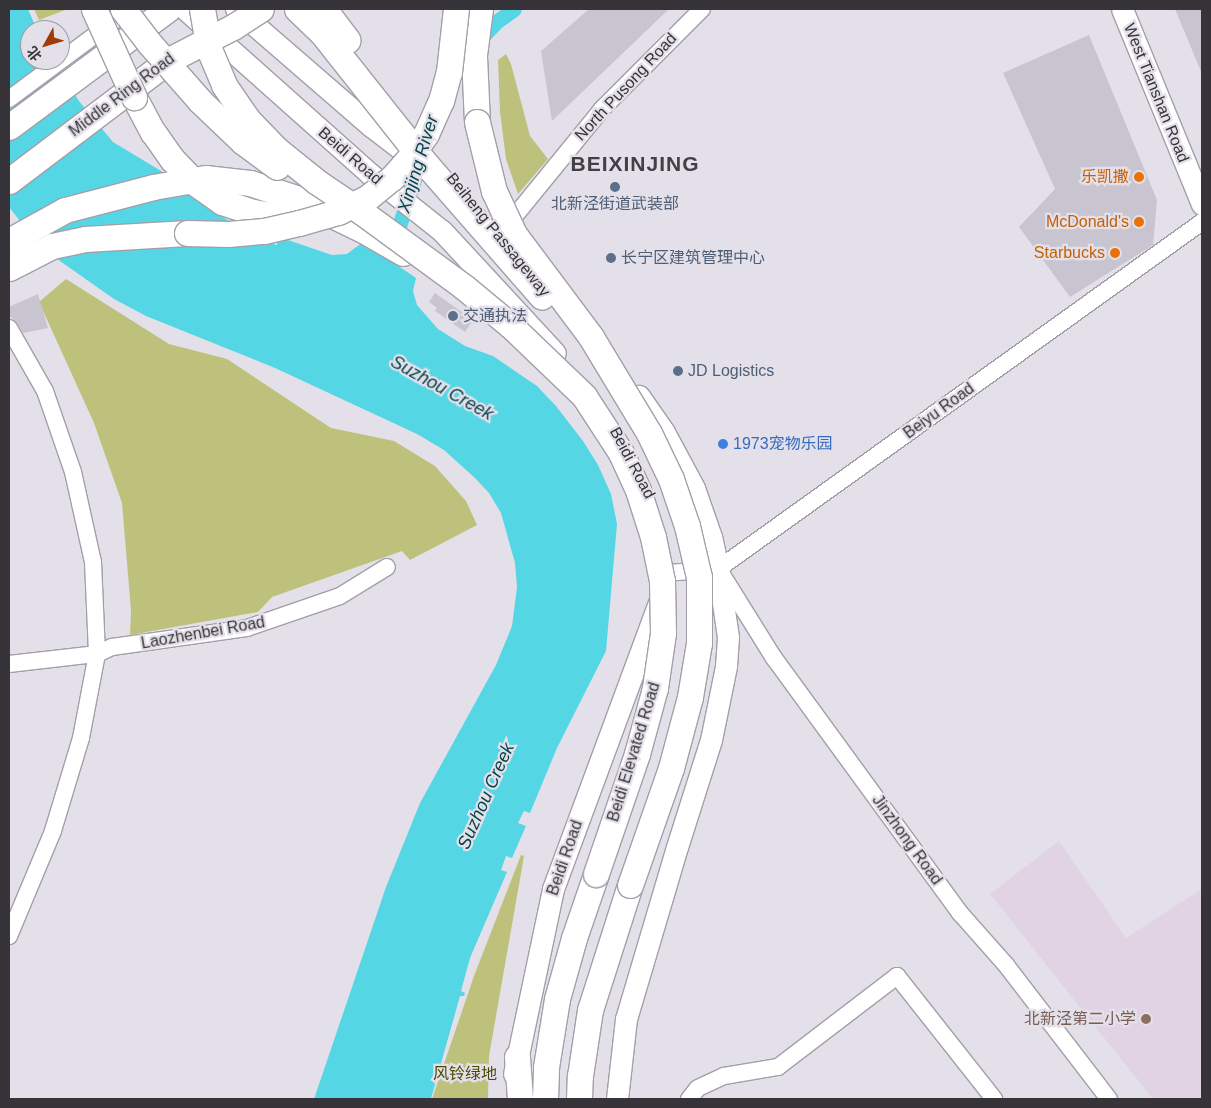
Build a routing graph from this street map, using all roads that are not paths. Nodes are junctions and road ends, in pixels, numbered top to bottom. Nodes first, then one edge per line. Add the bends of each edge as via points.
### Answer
1 (94, 9) edge
2 (123, 9) edge
3 (161, 9) edge
4 (186, 9) edge
5 (236, 9) edge
6 (260, 9) edge
7 (297, 9) edge
8 (324, 9) edge
9 (480, 9) edge
10 (702, 9) edge
11 (1122, 9) edge
12 (456, 15) edge
13 (136, 18) edge
14 (169, 60) junction
15 (9, 99) edge
16 (9, 127) edge
17 (9, 181) edge
18 (1202, 204) edge
19 (320, 217) junction
20 (1202, 222) edge
21 (497, 238) junction
22 (9, 241) edge
23 (9, 268) edge
24 (464, 287) junction
25 (9, 328) edge
26 (622, 386) junction
27 (388, 567) dead end
28 (718, 570) junction
29 (667, 573) junction
30 (97, 654) junction
31 (9, 664) edge
32 (9, 936) edge
33 (517, 1056) junction
34 (511, 1099) edge
35 (520, 1099) edge
36 (545, 1099) edge
37 (579, 1099) edge
38 (617, 1099) edge
39 (689, 1099) edge
40 (994, 1099) edge
41 (1109, 1099) edge

1 - 19 highway, bridge via 153,132 195,183 222,202 253,212 284,217
2 - 24 highway, bridge via 200,101 243,142 303,186
3 - 13 highway
4 - 13 highway
4 - 24 highway, bridge via 209,49 224,85 248,120 316,182
4 - 29 main road, Beidi Road via 370,174 442,231 595,396 644,481 658,513
5 - 14 highway, Middle Ring Road, bridge
5 - 21 main road, bridge via 370,126 455,192
6 - 14 highway, bridge via 233,27
7 - 26 highway, bridge via 322,33 426,164
8 - 26 highway, Beiheng Passageway, bridge via 428,147
9 - 26 highway, bridge via 474,56 474,90 477,122 494,190 514,234 591,337
10 - 21 street, North Pusong Road via 602,109
11 - 18 main road, West Tianshan Road
12 - 19 highway, bridge via 449,72 441,101 426,134 392,178 367,198
13 - 15 street, bridge
13 - 16 highway, bridge
14 - 17 highway, Middle Ring Road, bridge
19 - 23 highway, bridge via 264,231 85,239 52,246
20 - 28 street, Beiyu Road
21 - 28 main road via 628,382 664,432 694,488 711,537
22 - 24 highway, bridge via 65,210 153,186 205,178 250,183 299,199 363,230
24 - 36 highway, Beidi Elevated Road, bridge via 510,325 584,396 621,452 638,490 662,581 663,634 655,688 637,754 556,999 546,1067
25 - 30 street via 44,392 72,472 93,562
26 - 37 highway, bridge via 671,479 687,526 699,577 699,643 690,697 671,768 590,1010
27 - 30 street, Laozhenbei Road via 340,596 275,620 220,633 112,648
28 - 29 street
28 - 38 main road via 728,637 726,666 711,740 626,1019
28 - 41 street, Jinzhong Road via 774,658 960,913 1006,965
29 - 33 main road, Beidi Road via 656,615 553,889
30 - 31 street, Laozhenbei Road
30 - 32 street via 80,738 53,831
33 - 34 main road, Beidi Road
33 - 35 highway
39 - 40 street via 698,1088 724,1076 778,1067 896,976

